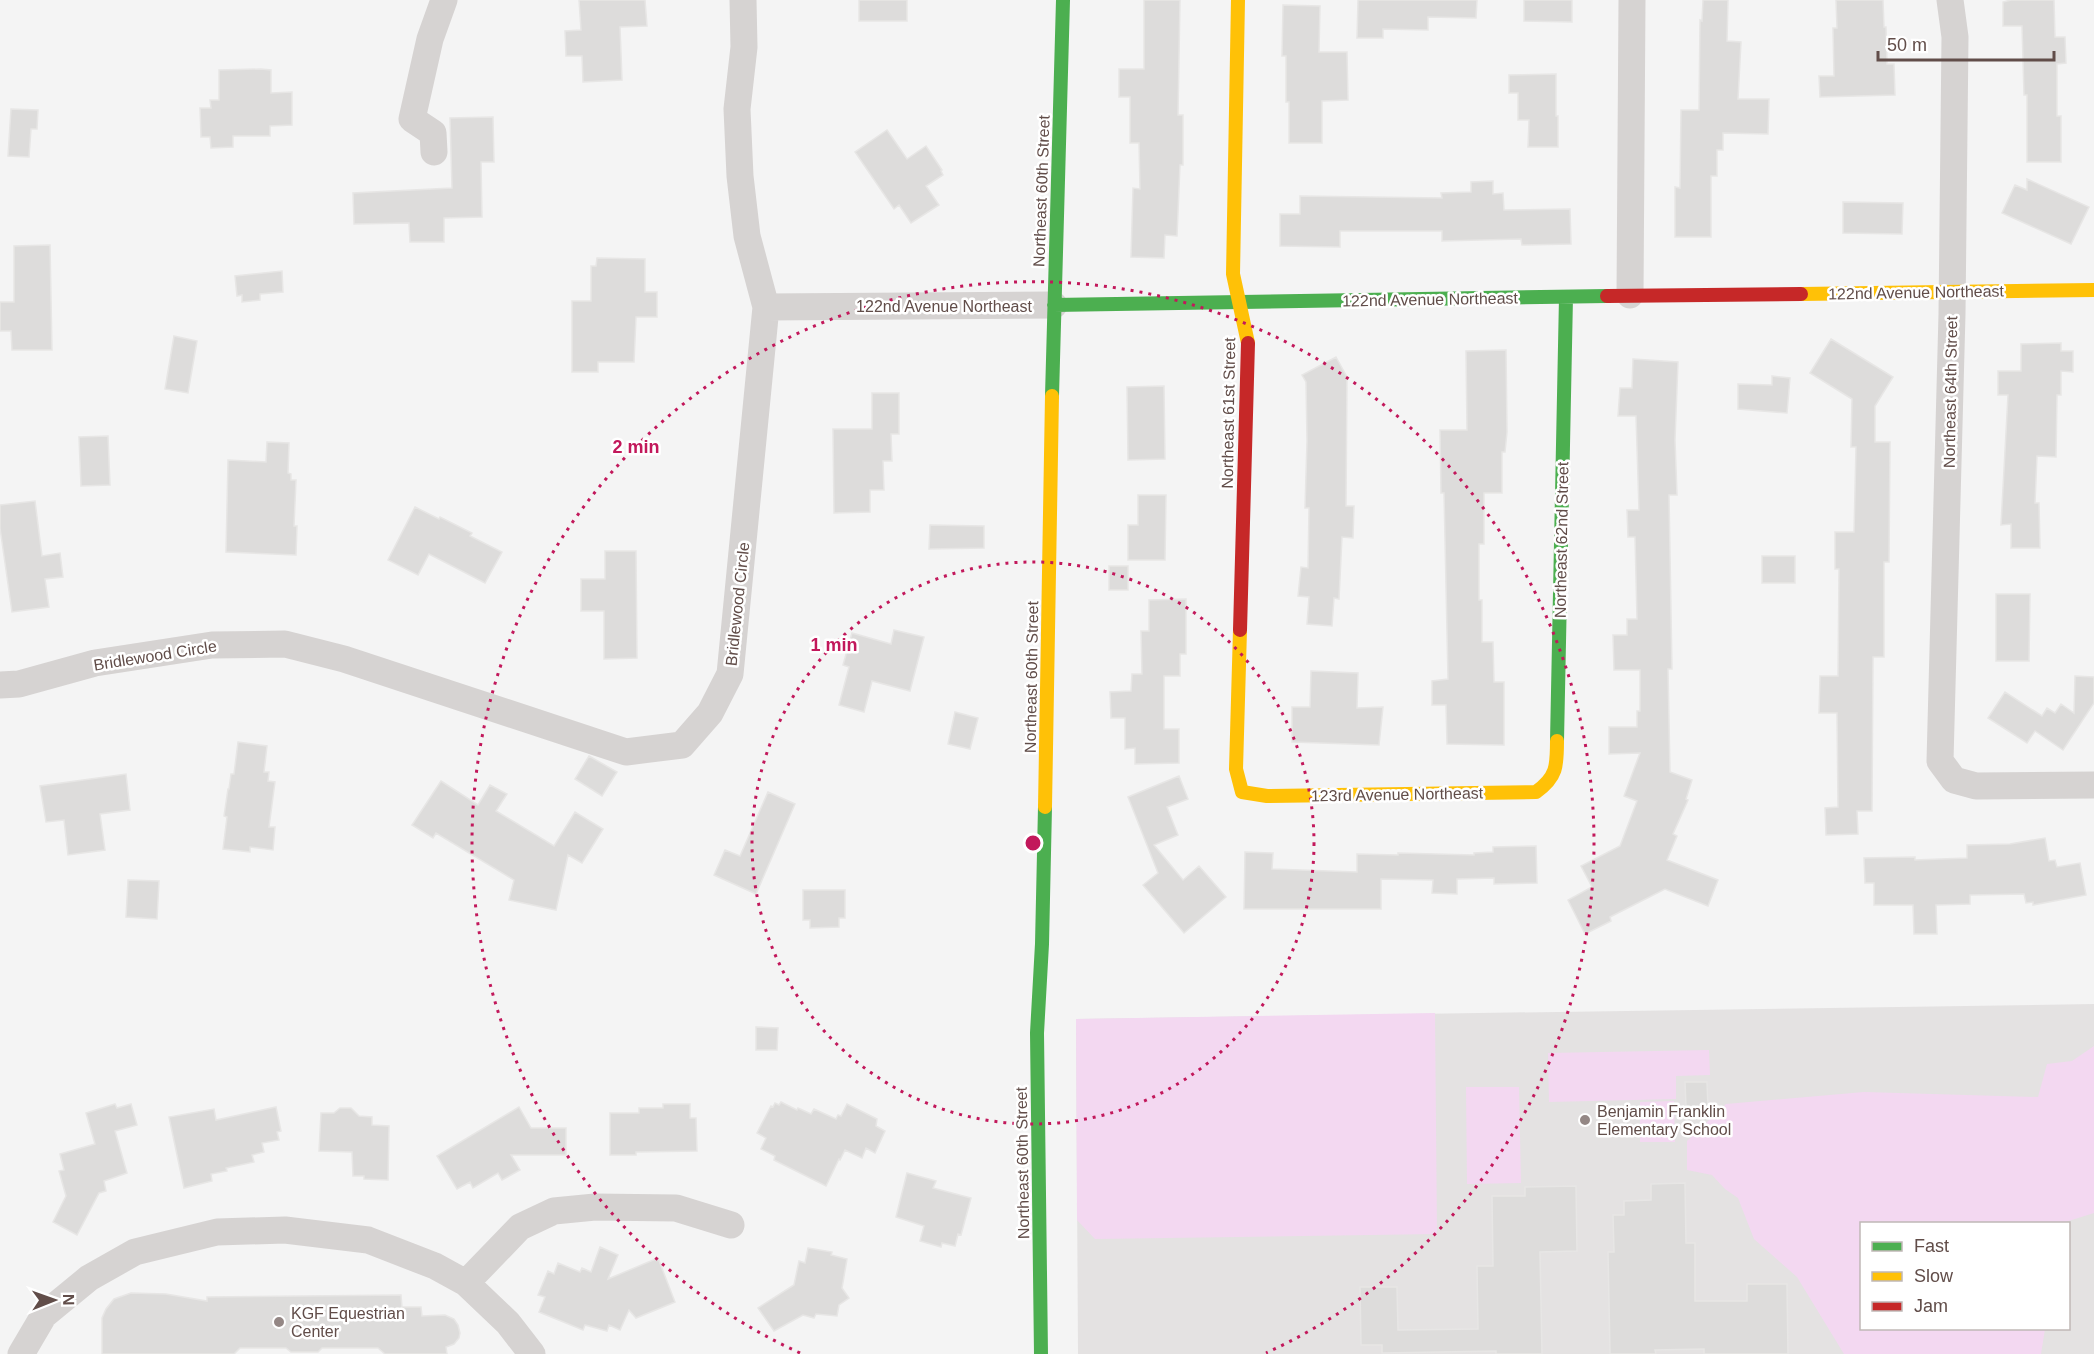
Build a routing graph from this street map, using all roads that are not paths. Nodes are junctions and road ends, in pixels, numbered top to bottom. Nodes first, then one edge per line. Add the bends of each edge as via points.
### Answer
1 (444, 0) edge
2 (744, 0) edge
3 (1063, 0) edge
4 (1238, 0) edge
5 (1632, 0) edge
6 (1950, 0) edge
7 (434, 152) dead end
8 (2094, 290) edge
9 (1952, 291) junction
10 (1630, 296) junction
11 (1566, 297) junction
12 (1240, 301) junction
13 (1054, 305) junction
14 (766, 307) junction
15 (0, 685) edge
16 (1550, 782) joint
17 (2094, 785) edge
18 (1242, 792) joint
19 (730, 1226) dead end
20 (466, 1283) junction
21 (21, 1354) edge
22 (532, 1354) edge
23 (1041, 1354) edge

1 - 7 street via 430,39 412,119 433,133
2 - 14 street, Bridlewood Circle via 744,47 737,109 740,176 747,236
3 - 13 street, Northeast 60th Street
4 - 12 street, Northeast 61st Street via 1233,274
5 - 10 street
6 - 9 street, Northeast 64th Street via 1955,37
8 - 9 street, 122nd Avenue Northeast
9 - 10 street, 122nd Avenue Northeast
9 - 17 street, Northeast 64th Street via 1940,761 1954,780 1976,786
10 - 11 street, 122nd Avenue Northeast
11 - 12 street, 122nd Avenue Northeast
11 - 16 street, Northeast 62nd Street via 1557,765
12 - 13 street, 122nd Avenue Northeast
12 - 18 street, Northeast 61st Street via 1248,340 1236,769
13 - 14 street, 122nd Avenue Northeast
13 - 23 street, Northeast 60th Street via 1042,944 1037,1007
14 - 15 street, Bridlewood Circle via 730,674 710,713 682,746 626,752 344,659 285,644 212,645 95,663 19,684
16 - 18 street, 123rd Avenue Northeast via 1536,792 1268,796
19 - 20 street via 676,1208 554,1211 520,1227
20 - 21 street via 435,1266 368,1240 285,1230 217,1232 135,1252 89,1278 44,1316
20 - 22 street via 508,1323

